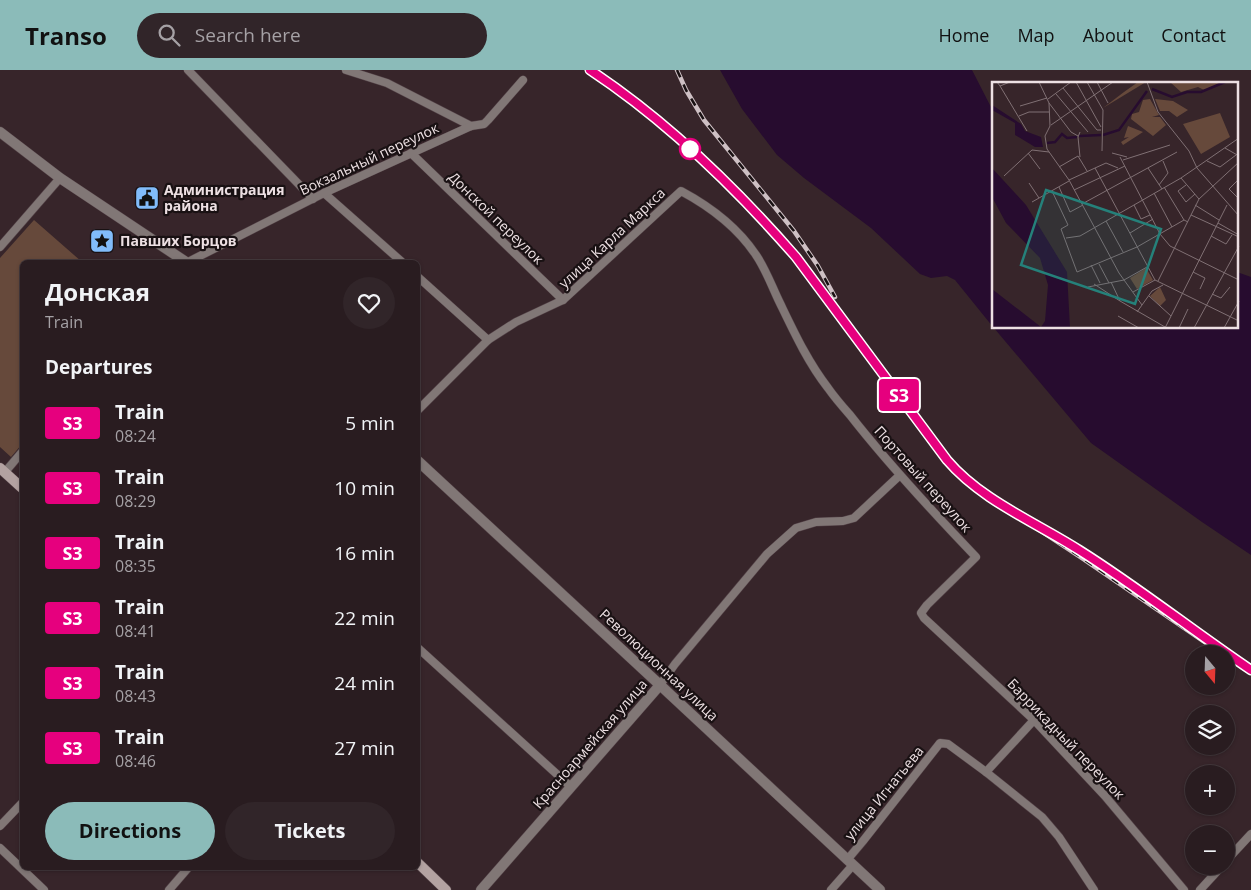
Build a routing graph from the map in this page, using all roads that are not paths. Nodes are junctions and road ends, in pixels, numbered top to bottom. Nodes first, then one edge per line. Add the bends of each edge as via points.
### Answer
1 (188, 70) edge
2 (346, 70) edge
3 (523, 80) dead end
4 (471, 126) junction
5 (0, 132) edge
6 (411, 153) junction
7 (60, 178) junction
8 (681, 191) joint
9 (324, 193) junction
10 (313, 199) junction
11 (0, 247) edge
12 (184, 260) edge
13 (191, 260) edge
14 (400, 260) edge
15 (420, 279) edge
16 (563, 300) junction
17 (488, 340) junction
18 (420, 408) edge
19 (20, 454) edge
20 (420, 463) edge
21 (3, 470) edge
22 (900, 475) junction
23 (20, 486) edge
24 (921, 613) joint
25 (420, 650) edge
26 (660, 685) junction
27 (1034, 720) junction
28 (986, 772) junction
29 (571, 787) junction
30 (20, 805) edge
31 (0, 826) edge
32 (1251, 834) edge
33 (0, 848) edge
34 (1235, 851) edge
35 (850, 862) junction
36 (420, 865) edge
37 (20, 867) edge
38 (23, 870) edge
39 (186, 870) edge
40 (1214, 875) edge
41 (44, 890) edge
42 (169, 890) edge
43 (446, 890) edge
44 (480, 890) edge
45 (831, 890) edge
46 (880, 890) edge
47 (1094, 890) edge
48 (1184, 890) edge
49 (1200, 890) edge

1 - 10 street
2 - 4 street via 387,83
3 - 4 street, Вокзальный переулок via 484,124
4 - 6 street, Вокзальный переулок
5 - 7 street
6 - 9 street, Вокзальный переулок
6 - 16 street, Донской переулок
7 - 11 street
7 - 12 street
8 - 16 street, улица Карла Маркса
8 - 22 street, Портовый переулок via 723,220 755,253 810,363
9 - 10 street, Вокзальный переулок
9 - 14 street
10 - 13 street, Вокзальный переулок
15 - 17 street
16 - 17 street, улица Карла Маркса via 516,322
17 - 18 street, улица Карла Маркса
19 - 21 street
20 - 26 street, Революционная улица
21 - 23 main road
22 - 24 street, Портовый переулок via 976,557
22 - 26 street, Красноармейская улица via 854,518 816,522 796,528 774,547
24 - 27 street, Баррикадный переулок
25 - 29 street
26 - 29 street, Красноармейская улица
26 - 35 street, Революционная улица
27 - 28 street
27 - 48 street, Баррикадный переулок via 1106,796
28 - 35 street, улица Игнатьева via 948,744 940,743 863,840
28 - 47 street via 1042,817
29 - 44 street, Красноармейская улица
30 - 31 street
32 - 34 street
33 - 37 street
35 - 45 street, улица Игнатьева
35 - 46 street, Революционная улица
36 - 43 main road
38 - 41 street
39 - 42 street
40 - 49 street

